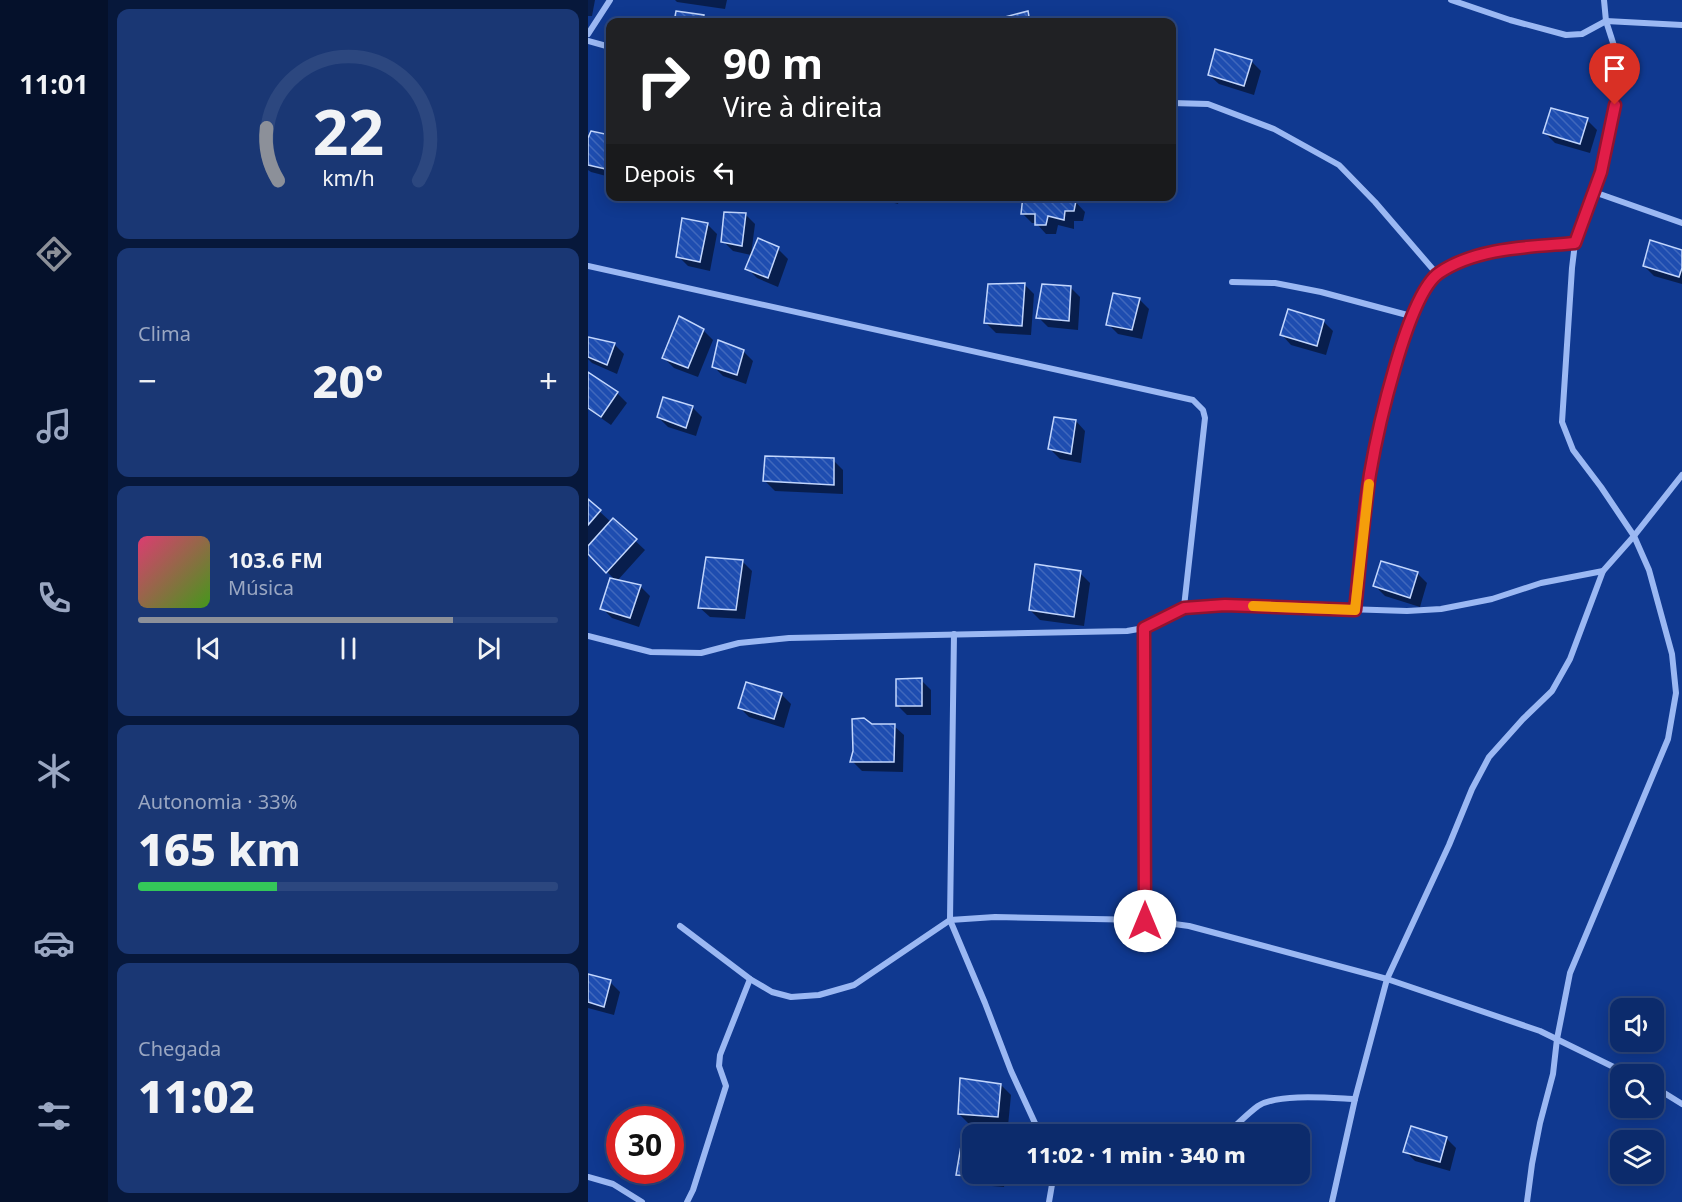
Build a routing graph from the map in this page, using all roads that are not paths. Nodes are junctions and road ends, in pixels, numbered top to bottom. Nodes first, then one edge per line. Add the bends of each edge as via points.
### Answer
1 (610, 0) edge
2 (1451, 0) edge
3 (1604, 0) edge
4 (1606, 21) junction
5 (1682, 25) edge
6 (588, 34) edge
7 (588, 41) edge
8 (606, 46) edge
9 (1176, 104) edge
10 (1594, 192) junction
11 (1682, 223) edge
12 (1575, 243) junction
13 (588, 267) edge
14 (1437, 274) junction
15 (1232, 282) dead end
16 (1411, 316) junction
17 (1682, 475) edge
18 (1634, 536) junction
19 (1603, 571) junction
20 (1184, 608) junction
21 (1355, 610) junction
22 (1144, 628) junction
23 (954, 634) junction
24 (588, 636) edge
25 (950, 921) junction
26 (1145, 921) junction
27 (680, 926) dead end
28 (750, 979) junction
29 (1387, 979) junction
30 (1557, 1039) junction
31 (1610, 1065) edge
32 (1664, 1093) edge
33 (1355, 1099) junction
34 (1682, 1104) edge
35 (1035, 1124) edge
36 (1237, 1124) edge
37 (588, 1177) edge
38 (1052, 1184) edge
39 (642, 1202) edge
40 (687, 1202) edge
41 (1049, 1202) edge
42 (1332, 1202) edge
43 (1527, 1202) edge

1 - 6 street
2 - 4 street via 1566,35 1582,34
3 - 4 street
4 - 5 street
4 - 10 street via 1616,52 1617,89 1613,122
7 - 8 street
9 - 14 street via 1208,104 1274,129 1339,165
10 - 11 street
10 - 12 street
12 - 14 street via 1477,255
12 - 18 street via 1562,422 1573,450
13 - 20 street via 1193,400 1205,418
14 - 16 street
15 - 16 street via 1275,283
16 - 21 street via 1370,473
17 - 18 street
18 - 19 street
18 - 30 street via 1660,608 1672,654 1676,693 1668,739 1573,964
19 - 21 street via 1441,609
19 - 29 street via 1570,659 1552,692 1489,757 1476,781
20 - 21 street via 1225,605
20 - 22 street
22 - 23 street
22 - 26 street
23 - 24 street via 789,638 739,643 701,653 651,652
23 - 25 street
25 - 26 street via 995,917
25 - 28 street via 854,984 819,995 790,997
25 - 35 street
26 - 29 street via 1189,926
27 - 28 street
28 - 40 street via 720,1055 719,1066 726,1086
29 - 30 street
29 - 33 street
30 - 31 street
30 - 43 street
32 - 34 street
33 - 36 street via 1278,1100 1259,1105
33 - 42 street
37 - 39 street via 613,1184
38 - 41 street

